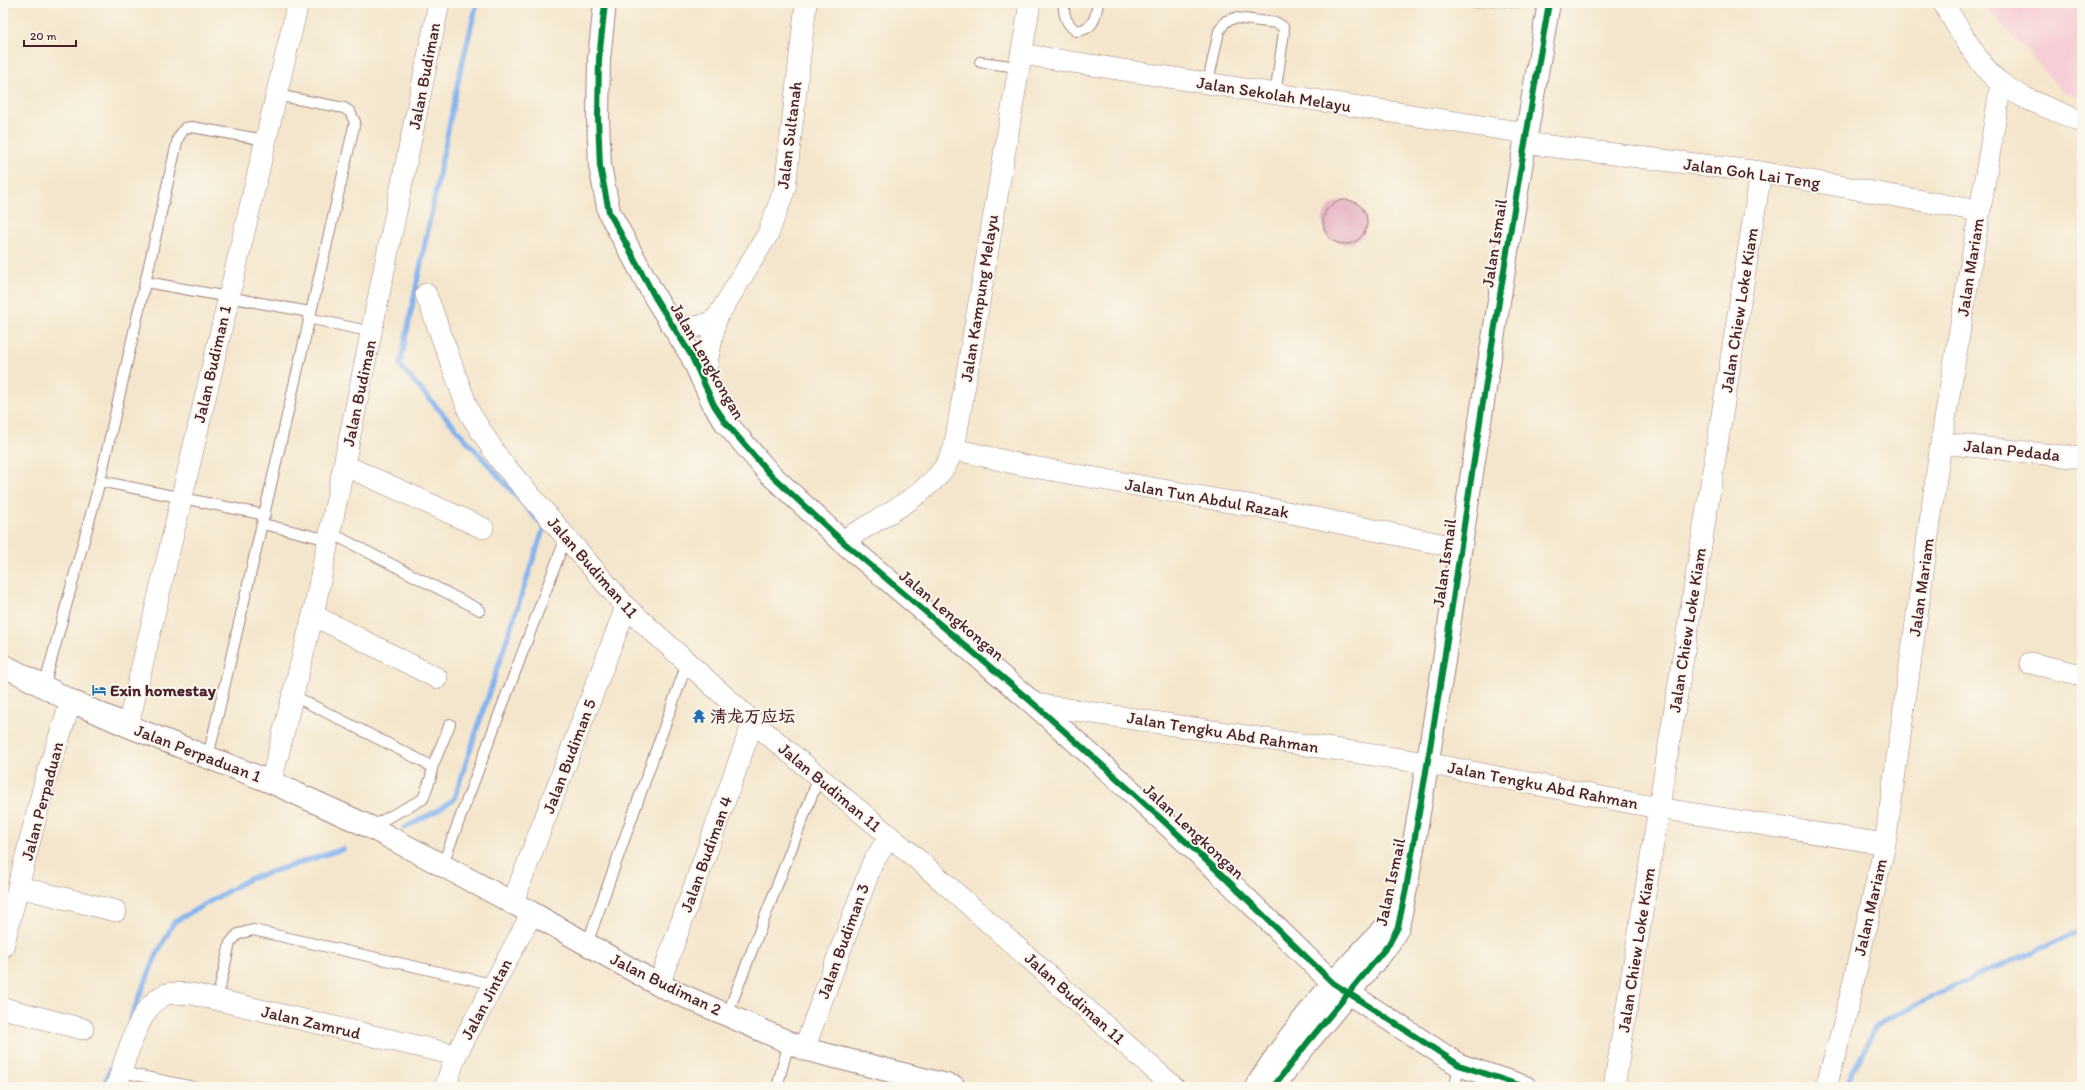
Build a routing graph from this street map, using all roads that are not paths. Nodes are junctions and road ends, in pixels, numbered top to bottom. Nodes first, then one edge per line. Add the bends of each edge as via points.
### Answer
1 (298, 3) edge
2 (439, 3) edge
3 (605, 3) edge
4 (806, 3) edge
5 (1030, 3) edge
6 (1064, 3) edge
7 (1098, 3) edge
8 (1549, 3) edge
9 (1943, 3) edge
10 (1019, 61) junction
11 (980, 62) dead end
12 (1208, 82) junction
13 (2001, 84) junction
14 (276, 95) junction
15 (1275, 95) junction
16 (2082, 122) edge
17 (1525, 138) junction
18 (265, 140) junction
19 (1761, 172) junction
20 (1979, 211) junction
21 (146, 282) junction
22 (426, 294) dead end
23 (228, 298) junction
24 (309, 315) junction
25 (668, 319) junction
26 (716, 319) junction
27 (372, 332) junction
28 (703, 382) junction
29 (1942, 443) junction
30 (954, 449) junction
31 (2082, 458) edge
32 (344, 465) junction
33 (100, 481) junction
34 (181, 498) junction
35 (264, 520) junction
36 (483, 528) dead end
37 (329, 536) junction
38 (566, 537) junction
39 (842, 540) junction
40 (1460, 548) junction
41 (626, 607) junction
42 (480, 610) dead end
43 (312, 615) junction
44 (687, 663) junction
45 (2030, 663) dead end
46 (3, 665) edge
47 (2082, 675) edge
48 (437, 678) dead end
49 (44, 687) junction
50 (292, 695) junction
51 (71, 701) junction
52 (1034, 704) junction
53 (753, 722) junction
54 (450, 724) dead end
55 (128, 726) junction
56 (208, 757) junction
57 (1426, 762) junction
58 (432, 768) junction
59 (819, 777) junction
60 (271, 782) junction
61 (1658, 808) junction
62 (370, 827) junction
63 (889, 837) junction
64 (394, 840) joint
65 (1885, 844) junction
66 (442, 866) junction
67 (19, 886) junction
68 (512, 904) junction
69 (116, 910) dead end
70 (532, 913) junction
71 (587, 944) junction
72 (3, 947) edge
73 (492, 984) junction
74 (659, 985) junction
75 (1340, 988) junction
76 (217, 1000) junction
77 (3, 1008) edge
78 (727, 1015) junction
79 (84, 1029) dead end
80 (796, 1046) junction
81 (456, 1055) junction
82 (1459, 1065) junction
83 (119, 1080) edge
84 (194, 1087) edge
85 (445, 1087) edge
86 (777, 1087) edge
87 (954, 1087) edge
88 (1174, 1087) edge
89 (1256, 1087) edge
90 (1273, 1087) edge
91 (1455, 1087) edge
92 (1525, 1087) edge
93 (1614, 1087) edge
94 (1826, 1087) edge

1 - 14 street, Jalan Budiman 1
2 - 27 street, Jalan Budiman
3 - 25 street, Jalan Lengkongan via 599,59 598,118 600,166 609,212
4 - 26 street, Jalan Sultanah via 785,188 768,234
5 - 10 street, Jalan Kampung Melayu
6 - 7 lane via 1063,11 1068,24 1076,30 1084,30 1092,25
8 - 17 street, Jalan Ismail
9 - 13 street via 1980,61
10 - 11 lane
10 - 12 street, Jalan Sekolah Melayu
10 - 30 street, Jalan Kampung Melayu
12 - 15 street, Jalan Sekolah Melayu
12 - 15 lane via 1219,31 1226,21 1235,18 1277,23 1284,27 1284,32
13 - 16 street
13 - 20 street, Jalan Mariam
14 - 18 street, Jalan Budiman 1
14 - 24 lane via 344,108 350,112 355,122
15 - 17 street, Jalan Sekolah Melayu
17 - 19 street, Jalan Goh Lai Teng
17 - 40 street, Jalan Ismail
18 - 21 lane via 192,126 182,132 178,138
18 - 23 street, Jalan Budiman 1
19 - 20 street, Jalan Goh Lai Teng
19 - 61 street, Jalan Chiew Loke Kiam
20 - 29 street, Jalan Mariam
21 - 23 lane
21 - 33 lane
22 - 38 street, Jalan Budiman 11 via 469,412 500,459
23 - 24 lane
23 - 34 street, Jalan Budiman 1
24 - 27 lane
24 - 35 lane
25 - 26 street via 691,327 703,326
25 - 28 street, Jalan Lengkongan via 691,355
26 - 28 street, Jalan Sultanah
27 - 32 street, Jalan Budiman
28 - 39 street, Jalan Lengkongan via 726,424 769,473
29 - 31 street, Jalan Pedada
29 - 65 street, Jalan Mariam
30 - 39 street, Jalan Kampung Melayu via 944,468 930,483 905,503
30 - 40 street, Jalan Tun Abdul Razak via 1022,465 1287,512
32 - 36 street
32 - 37 street, Jalan Budiman
33 - 34 lane
33 - 49 lane
34 - 35 lane
34 - 55 street, Jalan Budiman 1
35 - 37 lane
35 - 56 lane
37 - 42 lane
37 - 43 street, Jalan Budiman
38 - 41 street, Jalan Budiman 11
38 - 66 lane
39 - 52 street, Jalan Lengkongan
40 - 57 street, Jalan Ismail
41 - 44 street, Jalan Budiman 11
41 - 68 street, Jalan Budiman 5
43 - 48 street
43 - 50 street, Jalan Budiman
44 - 53 street, Jalan Budiman 11
44 - 71 lane
45 - 47 street
46 - 49 street, Jalan Perpaduan 1
49 - 51 street, Jalan Perpaduan 1
50 - 58 lane
50 - 60 street, Jalan Budiman
51 - 55 street, Jalan Perpaduan 1
51 - 67 street, Jalan Perpaduan via 45,781
52 - 57 street, Jalan Tengku Abd Rahman
52 - 75 street, Jalan Lengkongan via 1222,874
53 - 59 street, Jalan Budiman 11
53 - 74 street, Jalan Budiman 4
54 - 58 lane
55 - 56 street, Jalan Perpaduan 1
56 - 60 street, Jalan Perpaduan 1
57 - 61 street, Jalan Tengku Abd Rahman
57 - 75 street, Jalan Ismail via 1401,911 1364,947
58 - 62 lane via 423,799
59 - 63 street, Jalan Budiman 11
59 - 78 lane
60 - 62 street, Jalan Perpaduan 1
61 - 65 street, Jalan Tengku Abd Rahman
61 - 93 street, Jalan Chiew Loke Kiam
62 - 64 street, Jalan Perpaduan 1
63 - 80 street, Jalan Budiman 3 via 872,864
63 - 88 street, Jalan Budiman 11 via 923,864
64 - 66 street, Jalan Budiman 2
65 - 94 street, Jalan Mariam via 1845,1019
66 - 68 street, Jalan Budiman 2
67 - 69 street
67 - 72 street, Jalan Perpaduan
68 - 70 street, Jalan Budiman 2
70 - 71 street, Jalan Budiman 2
70 - 73 street, Jalan Jintan
71 - 74 street, Jalan Budiman 2
73 - 76 lane via 253,930 238,934 230,943
73 - 81 street, Jalan Jintan
74 - 78 street, Jalan Budiman 2
75 - 82 street, Jalan Lengkongan
75 - 89 street, Jalan Ismail via 1293,1034
75 - 90 street, Jalan Ismail
76 - 81 street, Jalan Zamrud
76 - 83 street, Jalan Zamrud via 192,994 166,994 152,1003 142,1017
77 - 79 street
78 - 80 street, Jalan Budiman 2
80 - 86 lane
80 - 87 street, Jalan Budiman 2
81 - 85 street, Jalan Jintan
82 - 91 lane
82 - 92 street, Jalan Lengkongan
83 - 84 lane

